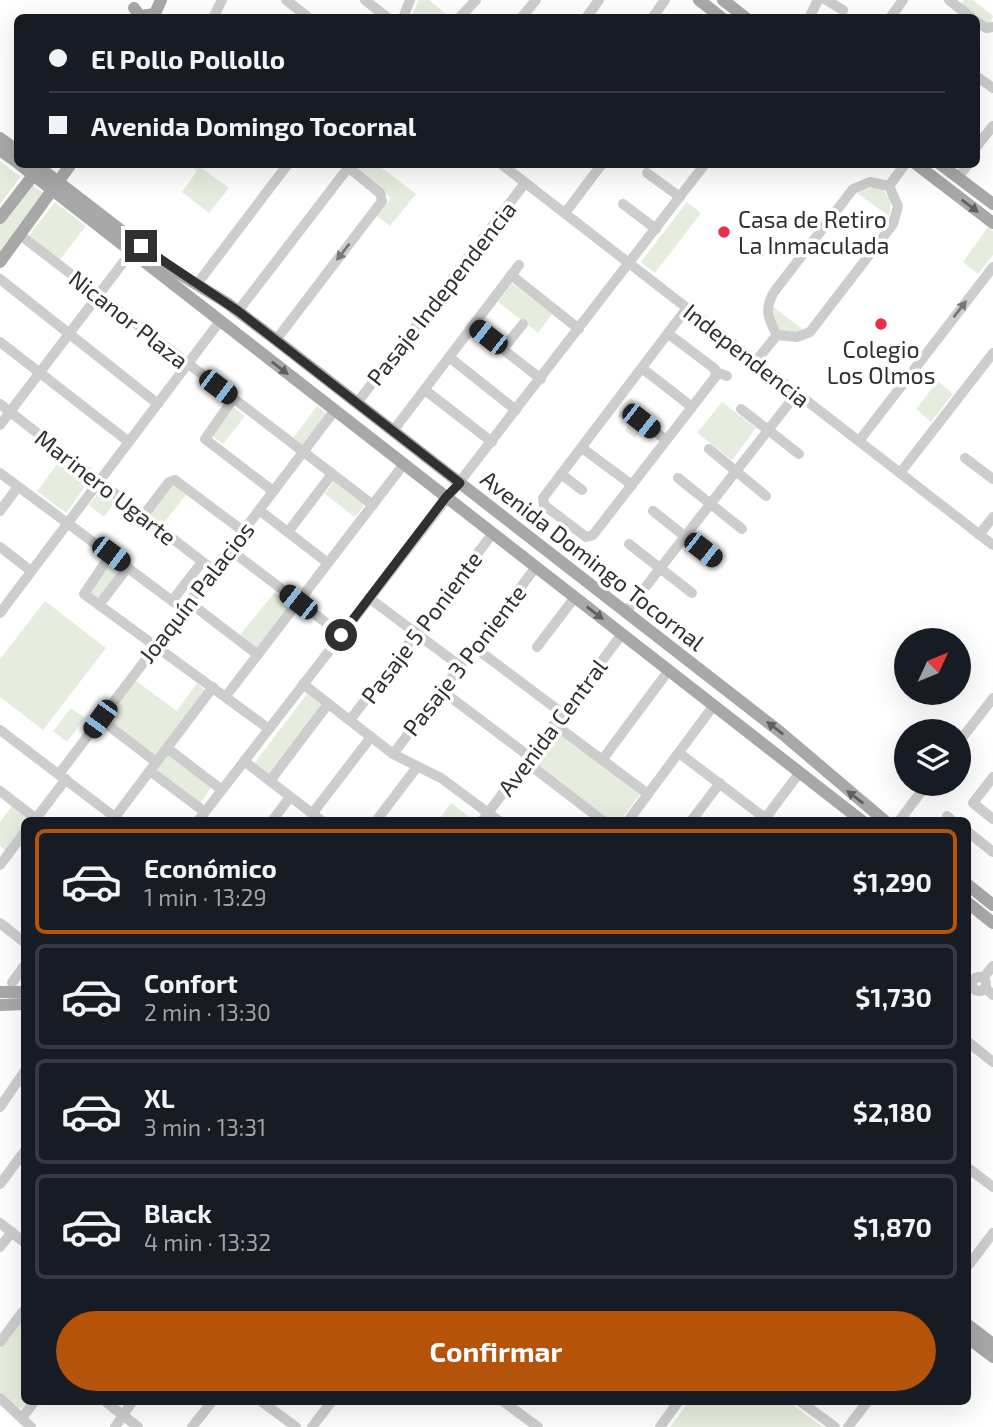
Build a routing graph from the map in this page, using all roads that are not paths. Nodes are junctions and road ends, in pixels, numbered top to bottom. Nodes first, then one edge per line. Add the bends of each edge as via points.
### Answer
1 (286, 0) edge
2 (366, 0) edge
3 (476, 0) edge
4 (536, 0) edge
5 (699, 0) edge
6 (723, 0) edge
7 (826, 0) edge
8 (954, 2) edge
9 (843, 10) dead end
10 (304, 14) edge
11 (383, 14) edge
12 (463, 14) edge
13 (524, 14) edge
14 (716, 14) edge
15 (741, 14) edge
16 (968, 14) edge
17 (993, 126) edge
18 (980, 142) edge
19 (0, 150) edge
20 (14, 161) edge
21 (37, 168) edge
22 (68, 168) edge
23 (285, 168) edge
24 (347, 168) edge
25 (351, 168) edge
26 (506, 168) edge
27 (599, 168) edge
28 (701, 168) edge
29 (902, 168) edge
30 (921, 168) edge
31 (956, 172) edge
32 (647, 173) dead end
33 (525, 183) junction
34 (55, 186) junction
35 (889, 186) junction
36 (680, 197) junction
37 (623, 204) dead end
38 (993, 204) edge
39 (565, 213) junction
40 (0, 218) edge
41 (993, 223) edge
42 (656, 229) junction
43 (20, 235) junction
44 (131, 252) junction
45 (0, 262) edge
46 (629, 263) junction
47 (519, 265) dead end
48 (993, 267) edge
49 (511, 275) junction
50 (0, 279) edge
51 (197, 284) junction
52 (98, 296) junction
53 (238, 311) junction
54 (687, 311) junction
55 (220, 321) junction
56 (523, 324) dead end
57 (473, 326) junction
58 (260, 328) junction
59 (579, 329) junction
60 (69, 334) junction
61 (670, 335) junction
62 (777, 335) junction
63 (244, 340) junction
64 (275, 340) junction
65 (0, 342) edge
66 (503, 349) junction
67 (993, 353) edge
68 (449, 358) junction
69 (756, 361) junction
70 (188, 365) junction
71 (643, 369) junction
72 (716, 372) junction
73 (40, 373) junction
74 (727, 376) dead end
75 (541, 379) junction
76 (425, 390) junction
77 (797, 393) junction
78 (233, 399) junction
79 (356, 403) junction
80 (0, 404) edge
81 (158, 404) junction
82 (692, 407) junction
83 (741, 409) dead end
84 (335, 410) junction
85 (516, 410) junction
86 (10, 412) junction
87 (641, 421) dead end
88 (0, 425) edge
89 (768, 430) junction
90 (393, 431) junction
91 (666, 440) junction
92 (859, 441) junction
93 (129, 442) junction
94 (492, 442) junction
95 (582, 448) junction
96 (709, 449) dead end
97 (303, 452) junction
98 (799, 454) dead end
99 (965, 458) dead end
100 (404, 464) junction
101 (736, 471) junction
102 (0, 473) edge
103 (900, 473) junction
104 (332, 474) junction
105 (561, 474) junction
106 (678, 478) dead end
107 (993, 480) edge
108 (99, 481) junction
109 (460, 483) junction
110 (632, 485) junction
111 (17, 488) junction
112 (582, 490) dead end
113 (273, 491) junction
114 (766, 496) dead end
115 (446, 497) junction
116 (711, 503) junction
117 (373, 505) junction
118 (259, 510) junction
119 (0, 511) edge
120 (653, 511) dead end
121 (143, 516) junction
122 (993, 517) edge
123 (68, 523) junction
124 (742, 529) dead end
125 (243, 531) junction
126 (288, 532) junction
127 (492, 533) junction
128 (979, 535) junction
129 (685, 536) junction
130 (629, 544) dead end
131 (993, 545) edge
132 (0, 547) edge
133 (229, 549) junction
134 (111, 554) junction
135 (716, 561) dead end
136 (202, 562) junction
137 (328, 563) junction
138 (128, 567) junction
139 (536, 567) junction
140 (660, 568) junction
141 (213, 570) junction
142 (31, 571) junction
143 (588, 583) junction
144 (692, 593) dead end
145 (575, 597) junction
146 (369, 598) junction
147 (172, 601) junction
148 (298, 602) junction
149 (99, 605) junction
150 (186, 606) junction
151 (0, 612) edge
152 (626, 612) junction
153 (416, 633) junction
154 (622, 634) junction
155 (341, 635) junction
156 (157, 644) junction
157 (474, 647) junction
158 (537, 648) dead end
159 (671, 648) junction
160 (258, 655) junction
161 (460, 666) junction
162 (664, 666) junction
163 (303, 684) junction
164 (213, 687) junction
165 (441, 690) junction
166 (226, 696) junction
167 (993, 698) edge
168 (328, 704) junction
169 (714, 705) junction
170 (562, 713) junction
171 (100, 719) junction
172 (350, 720) junction
173 (554, 724) junction
174 (971, 726) edge
175 (269, 729) junction
176 (0, 730) edge
177 (371, 737) junction
178 (167, 748) junction
179 (679, 752) junction
180 (393, 754) junction
181 (528, 760) junction
182 (602, 760) junction
183 (244, 761) junction
184 (153, 766) junction
185 (417, 767) junction
186 (800, 772) junction
187 (62, 777) junction
188 (993, 777) edge
189 (270, 781) junction
190 (720, 783) junction
191 (222, 790) junction
192 (0, 791) edge
193 (648, 794) junction
194 (918, 796) edge
195 (290, 797) junction
196 (312, 814) junction
197 (202, 816) edge
198 (32, 817) edge
199 (38, 817) edge
200 (115, 817) edge
201 (119, 817) edge
202 (275, 817) edge
203 (316, 817) edge
204 (379, 817) edge
205 (486, 817) edge
206 (598, 817) edge
207 (631, 817) edge
208 (694, 817) edge
209 (762, 817) edge
210 (768, 817) edge
211 (857, 817) edge
212 (880, 817) edge
213 (902, 817) edge
214 (993, 819) edge
215 (971, 834) edge
216 (21, 836) edge
217 (993, 852) edge
218 (2, 858) edge
219 (971, 887) edge
220 (971, 905) edge
221 (993, 905) edge
222 (992, 921) edge
223 (0, 923) edge
224 (21, 935) edge
225 (993, 966) edge
226 (21, 969) edge
227 (978, 986) edge
228 (5, 988) edge
229 (21, 998) edge
230 (21, 1001) edge
231 (0, 1005) edge
232 (971, 1044) edge
233 (993, 1062) edge
234 (21, 1076) edge
235 (0, 1107) edge
236 (21, 1156) edge
237 (971, 1170) edge
238 (0, 1184) edge
239 (993, 1187) edge
240 (0, 1223) edge
241 (993, 1233) edge
242 (20, 1235) edge
243 (0, 1247) edge
244 (971, 1262) edge
245 (21, 1314) edge
246 (971, 1327) edge
247 (971, 1340) edge
248 (0, 1342) edge
249 (993, 1344) edge
250 (993, 1357) edge
251 (0, 1398) edge
252 (32, 1405) edge
253 (110, 1405) edge
254 (130, 1405) edge
255 (209, 1405) edge
256 (266, 1405) edge
257 (329, 1405) edge
258 (508, 1405) edge
259 (676, 1405) edge
260 (805, 1405) edge
261 (864, 1405) edge
262 (122, 1415) junction
263 (22, 1418) junction
264 (31, 1427) edge
265 (115, 1427) edge
266 (138, 1427) edge
267 (192, 1427) edge
268 (296, 1427) edge
269 (312, 1427) edge
270 (538, 1427) edge
271 (660, 1427) edge
272 (835, 1427) edge
273 (848, 1427) edge

1 - 10 street
2 - 11 street
3 - 12 street
4 - 13 street
5 - 14 main road
6 - 15 main road
7 - 9 street
8 - 16 street
17 - 18 street
19 - 20 main road, Avenida Domingo Tocornal
21 - 34 main road, Avenida Domingo Tocornal
21 - 40 main road
22 - 34 main road
23 - 51 street
24 - 53 street
25 -> 64 street via 380,193 382,201
26 - 33 street, Independencia
27 - 39 street
28 - 36 street
29 - 35 street
30 -> 41 main road
31 - 38 main road
32 - 36 street
33 - 39 street, Independencia
33 - 79 street, Pasaje Independencia
34 - 43 main road
34 - 44 main road, Avenida Domingo Tocornal
34 - 51 main road, Avenida Domingo Tocornal
35 - 62 street via 898,212 886,234 810,332 797,337
35 - 62 street via 870,182 853,190 774,292 767,314
36 - 42 street
37 - 42 street
39 - 46 street, Independencia
42 - 46 street
43 - 45 main road
43 - 52 street, Nicanor Plaza
44 - 52 street
44 - 55 main road, Avenida Domingo Tocornal
46 - 54 street, Independencia
46 - 59 street
47 - 49 street
92 -> 48 street
49 - 57 street
49 - 59 street
50 - 60 street
51 - 53 main road, Avenida Domingo Tocornal
52 - 60 street
52 - 70 street, Nicanor Plaza
53 - 58 main road, Avenida Domingo Tocornal
54 - 61 street
54 - 69 street, Independencia
55 - 63 main road, Avenida Domingo Tocornal
55 - 70 street
56 - 66 street
57 - 66 street
57 - 68 street
58 - 63 main road via 256,338
58 - 64 main road, Avenida Domingo Tocornal
59 - 75 street
60 - 73 street
60 - 81 street
61 - 71 street
61 - 72 street
62 - 69 street
63 -> 84 main road, Avenida Domingo Tocornal
64 - 79 main road, Avenida Domingo Tocornal
65 - 73 street
66 - 75 street
67 - 103 street
68 - 76 street
68 - 85 street
69 - 77 street, Independencia
70 - 78 street, Nicanor Plaza
70 - 81 street
71 - 82 street
71 - 95 street
72 - 74 street
72 - 82 street
73 - 86 street
73 - 93 street
75 - 85 street
76 - 90 street
76 - 94 street
77 - 89 street
77 - 92 street, Independencia
78 - 97 street, Nicanor Plaza
78 - 113 street via 205,437
79 - 90 main road, Avenida Domingo Tocornal
80 - 86 street, Marinero Ugarte
81 - 93 street
82 - 91 street
83 - 89 street
84 - 97 street, Joaquín Palacios
84 - 100 main road, Avenida Domingo Tocornal
85 - 94 street
86 - 88 street
86 - 108 street, Marinero Ugarte
87 - 91 street
89 - 98 street
89 - 101 street
90 - 109 main road, Avenida Domingo Tocornal
91 - 110 street
92 - 103 street, Independencia
93 - 108 street
94 - 109 street
95 - 105 street
95 - 110 street
96 - 101 street
97 - 104 street, Nicanor Plaza
97 - 113 street, Joaquín Palacios
99 - 107 street
100 - 115 main road, Avenida Domingo Tocornal
100 - 117 street
101 - 114 street
101 - 116 street
102 - 111 street
103 - 128 street, Independencia
104 - 117 street, Nicanor Plaza
104 - 126 street
105 - 110 street via 543,503 587,537
105 - 112 street
106 - 116 street
108 - 121 street, Marinero Ugarte
108 - 123 street
109 - 115 street
109 - 143 main road, Avenida Domingo Tocornal
111 - 119 street
111 - 123 street
113 - 118 street, Joaquín Palacios
115 - 127 main road, Avenida Domingo Tocornal
115 - 146 street
116 - 124 street
116 - 129 street
117 - 137 street
118 - 125 street, Joaquín Palacios
118 - 126 street
120 - 129 street
121 - 125 street via 173,480
121 - 136 street, Marinero Ugarte
122 - 128 street
123 - 134 street
123 - 142 street
125 - 133 street, Joaquín Palacios
126 - 137 street
127 - 139 main road, Avenida Domingo Tocornal
127 - 153 street, Pasaje 5 Poniente
128 - 131 street, Independencia
129 - 135 street
129 - 140 street
130 - 140 street
132 - 142 street
133 - 141 street, Joaquín Palacios
133 - 148 street
134 - 138 street
134 - 149 street via 83,592
136 - 141 street, Marinero Ugarte
136 - 147 street
137 - 148 street
138 - 147 street
138 - 149 street
139 - 145 main road, Avenida Domingo Tocornal
139 - 157 street, Pasaje 3 Poniente
140 - 144 street
140 - 152 street
141 - 150 street, Joaquín Palacios
142 - 151 street
143 - 145 main road via 576,585
143 - 152 main road, Avenida Domingo Tocornal
145 -> 154 main road, Avenida Domingo Tocornal
145 - 158 street
146 - 153 street
146 - 155 street
147 - 150 street
148 - 155 street
148 - 160 street
149 - 156 street via 147,642
150 - 156 street, Joaquín Palacios
150 - 160 street
152 - 159 main road, Avenida Domingo Tocornal
153 - 161 street
153 - 172 street, Pasaje 5 Poniente
154 - 162 main road, Avenida Domingo Tocornal
154 - 170 street, Avenida Central
155 - 163 street
156 - 164 street
156 - 171 street, Joaquín Palacios
157 - 161 street, Pasaje 3 Poniente
157 - 170 street
159 - 162 main road
212 -> 159 main road, Avenida Domingo Tocornal
160 - 166 street
161 - 165 street, Pasaje 3 Poniente
162 - 169 main road, Avenida Domingo Tocornal
162 - 182 street
163 - 168 street
163 - 175 street
164 - 166 street
164 - 178 street
165 - 180 street, Pasaje 3 Poniente
165 - 181 street
166 - 175 street
167 - 174 street
168 - 172 street
168 - 189 street
169 - 179 street
169 - 186 main road, Avenida Domingo Tocornal
170 - 173 street, Avenida Central
171 - 184 street
171 - 187 street, Joaquín Palacios
172 - 177 street
173 - 181 street, Avenida Central
173 - 182 street
175 - 183 street
176 - 187 street
177 - 180 street
177 - 196 street
178 - 184 street
178 - 191 street
179 - 190 street
179 - 193 street
180 - 185 street
181 - 205 street, Avenida Central
181 - 206 street
182 - 193 street
183 - 189 street
183 - 191 street
184 - 197 street
184 - 201 street
185 - 204 street
185 - 205 street via 441,778
186 - 210 street
186 - 211 main road, Avenida Domingo Tocornal
187 - 199 street, Joaquín Palacios
187 - 200 street
188 - 214 street via 973,803
189 - 195 street
190 - 208 street
190 - 209 street
191 - 197 street
192 - 198 street
193 - 207 street
194 - 213 street
195 - 196 street
195 - 202 street
196 - 203 street
215 - 217 street
216 - 218 street
219 - 221 main road
220 - 222 main road
223 - 224 street
225 - 227 street
226 - 228 street
228 - 229 main road
230 - 231 main road
232 - 233 street
234 - 235 street
236 - 238 street
237 - 239 street
240 - 242 street
241 - 244 street
242 - 243 street
245 - 248 street
246 - 249 main road
247 - 250 main road
251 - 263 street
252 - 263 street
253 - 262 street
254 - 262 street
255 - 267 street
256 - 268 street
257 - 269 street
258 - 270 street
259 - 271 street
260 - 272 street
261 - 273 street
262 - 265 street
262 - 266 street
263 - 264 street

